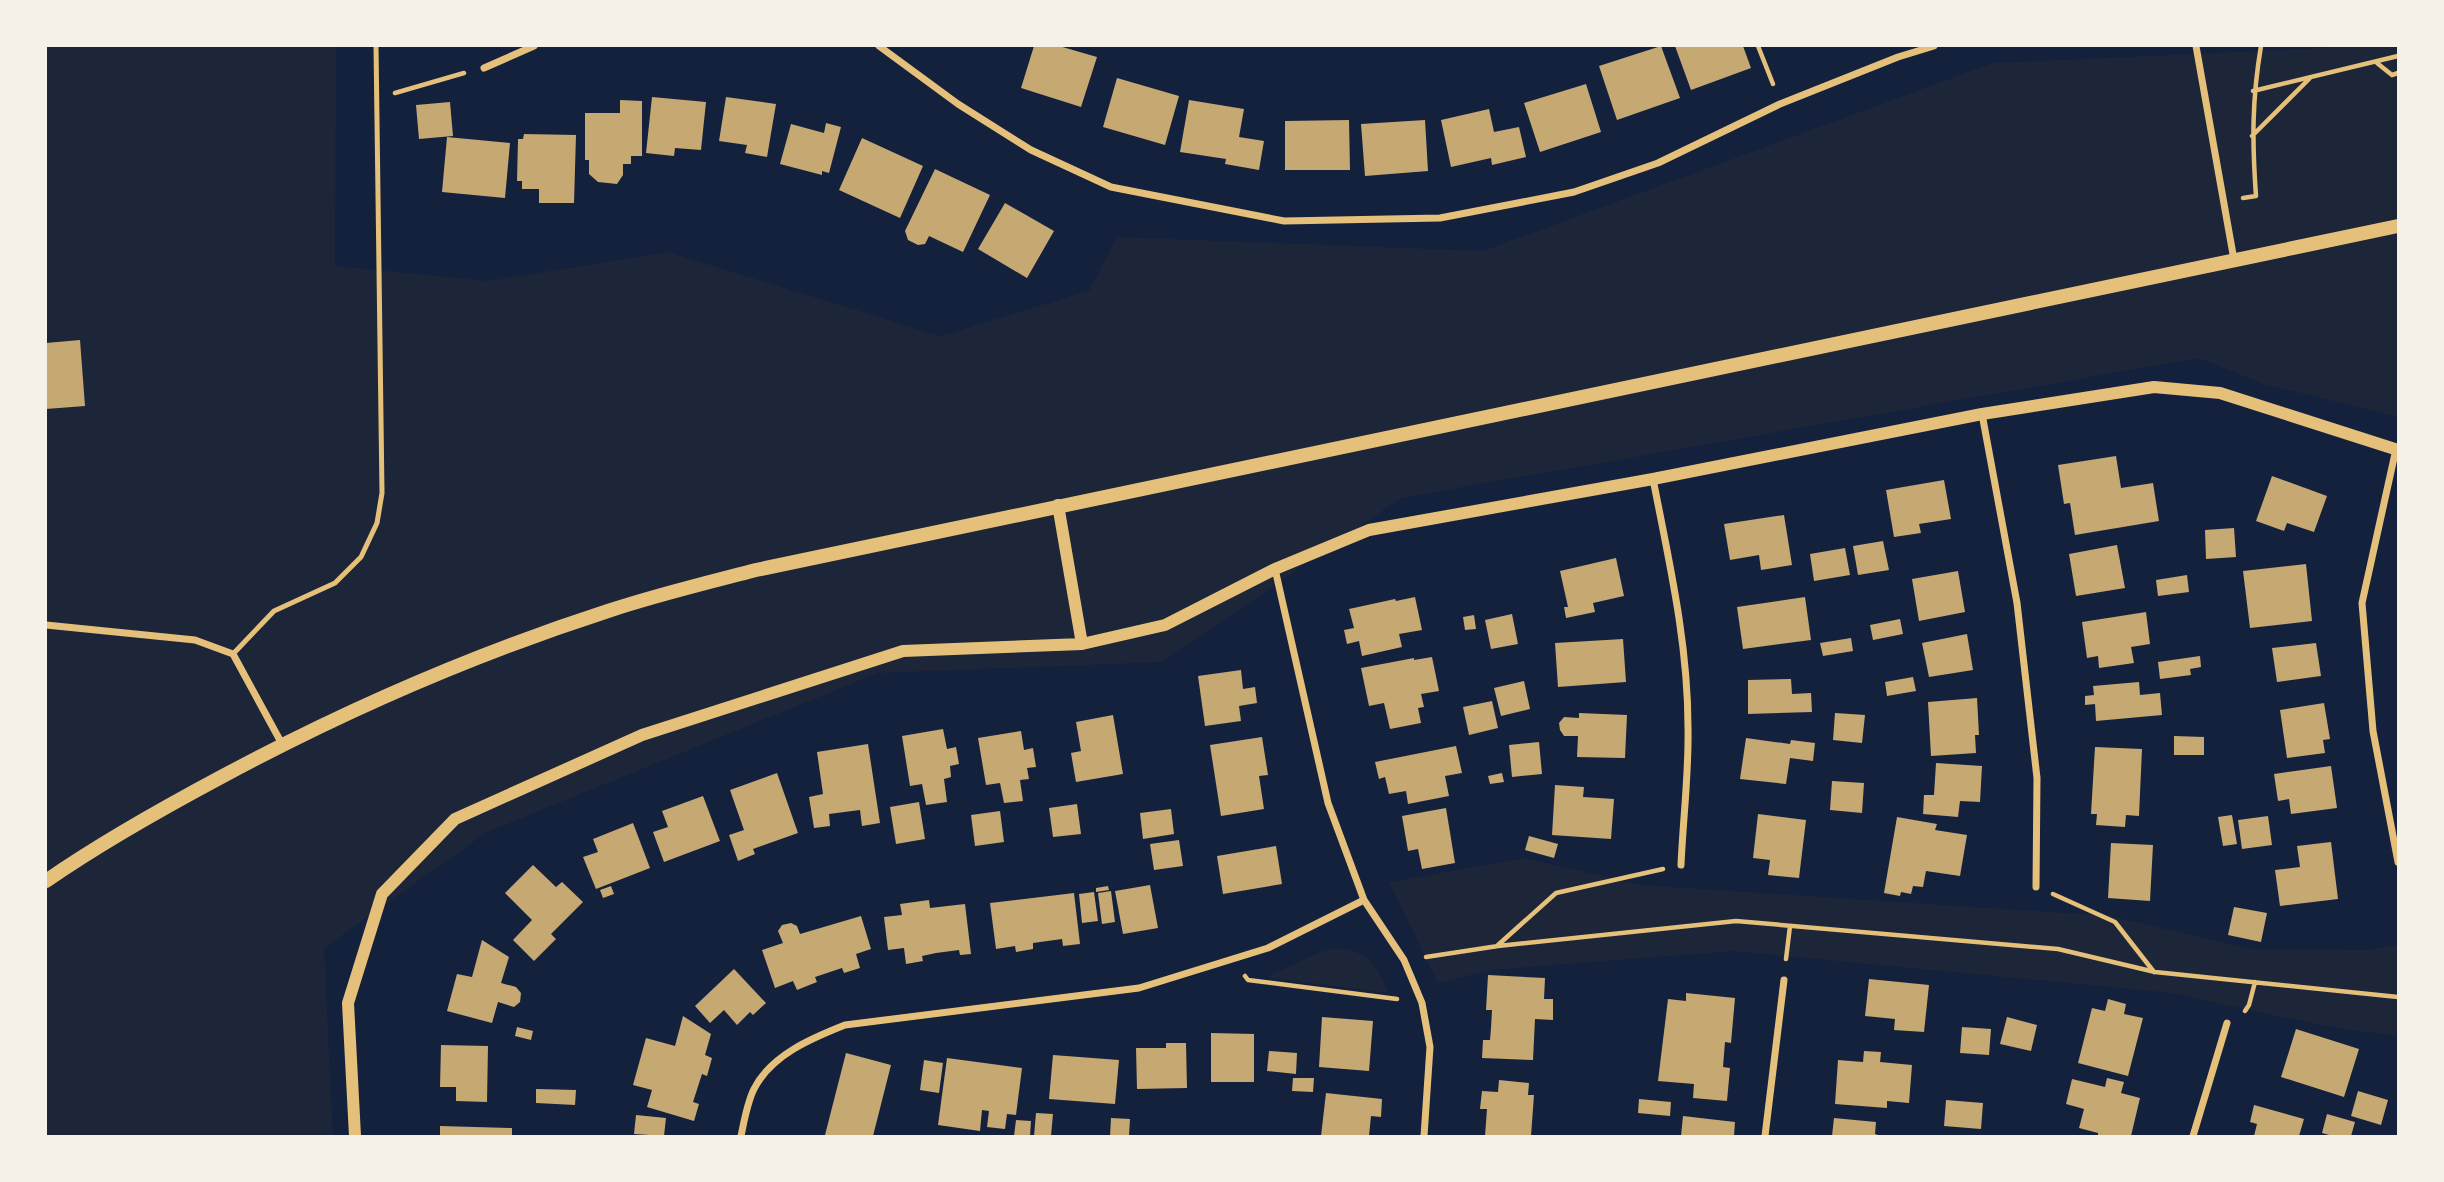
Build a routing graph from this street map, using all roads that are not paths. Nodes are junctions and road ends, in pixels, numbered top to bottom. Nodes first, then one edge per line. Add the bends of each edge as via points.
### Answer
1 (376, 46) edge
2 (534, 46) edge
3 (879, 46) edge
4 (1934, 46) edge
5 (2196, 46) edge
6 (484, 68) road end
7 (2399, 226) edge
8 (2234, 260) junction
9 (1982, 414) junction
10 (2397, 449) edge
11 (1653, 479) junction
12 (1058, 505) junction
13 (1275, 569) junction
14 (46, 625) edge
15 (1082, 644) junction
16 (233, 654) junction
17 (282, 744) junction
18 (2399, 862) edge
19 (1681, 865) road end
20 (46, 881) edge
21 (2036, 887) road end
22 (1364, 900) junction
23 (1784, 980) road end
24 (2227, 1023) road end
25 (355, 1136) edge
26 (741, 1136) edge
27 (1424, 1136) edge
28 (1765, 1136) edge
29 (2193, 1136) edge

1 - 16 lane via 382,493 377,523 361,557 335,583 274,611
2 - 6 street
3 - 4 street via 1031,150 1111,187 1284,221 1440,218 1574,191 1658,163 1780,103
5 - 8 street
7 - 8 main road
8 - 12 main road
9 - 10 street via 2154,387 2220,393
9 - 11 street
9 - 21 street via 2017,603 2037,778
10 - 18 street via 2362,603 2373,731
11 - 13 street via 1369,530
11 - 19 street via 1684,650 1688,727
12 - 15 street
12 - 17 main road via 756,570 609,611 400,689
13 - 15 street via 1165,625
13 - 22 street via 1328,803
14 - 16 street via 195,640
15 - 25 street via 903,651 642,734 455,819 382,894 348,1003
16 - 17 street
17 - 20 main road via 162,809
22 - 26 street via 1268,948 1139,988 845,1025 806,1040 771,1067 754,1089
22 - 27 street via 1404,960 1422,1003 1430,1047
23 - 28 street
24 - 29 street

